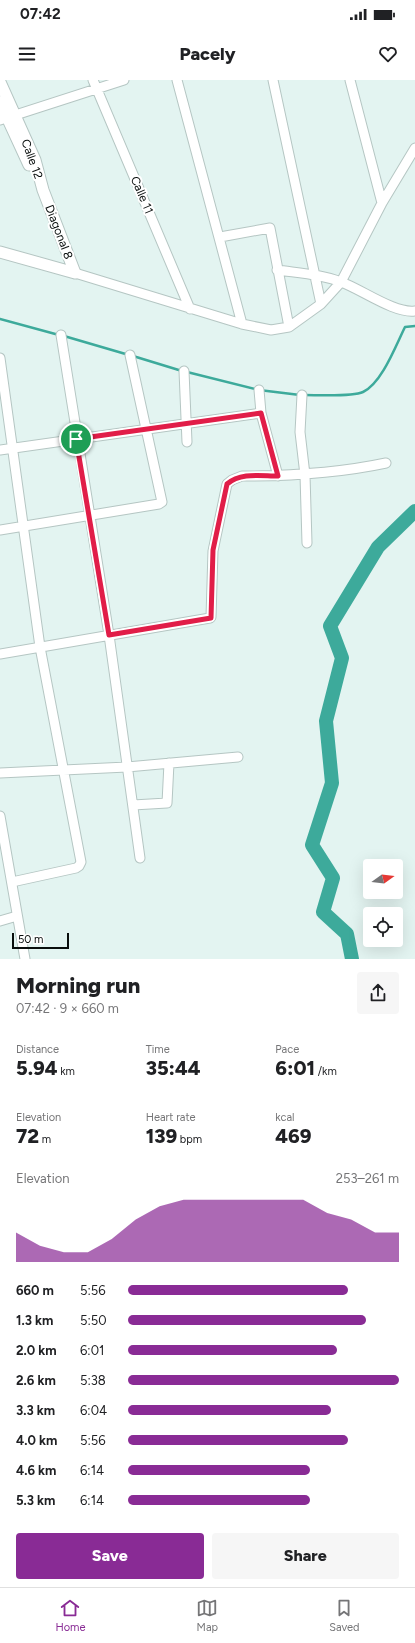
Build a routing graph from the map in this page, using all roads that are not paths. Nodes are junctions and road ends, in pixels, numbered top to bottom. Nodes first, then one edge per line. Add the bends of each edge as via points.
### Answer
1 (124, 80) edge
2 (177, 80) edge
3 (273, 80) edge
4 (350, 80) edge
5 (0, 82) edge
6 (95, 84) edge
7 (0, 102) edge
8 (7, 117) edge
9 (415, 148) edge
10 (43, 190) joint
11 (382, 203) junction
12 (220, 237) junction
13 (0, 252) edge
14 (277, 270) junction
15 (75, 273) junction
16 (314, 275) junction
17 (341, 282) junction
18 (321, 304) junction
19 (190, 309) junction
20 (415, 311) edge
21 (242, 324) junction
22 (289, 328) junction
23 (60, 336) dead end
24 (130, 355) dead end
25 (0, 358) edge
26 (184, 371) dead end
27 (259, 390) dead end
28 (302, 395) dead end
29 (261, 413) junction
30 (186, 424) junction
31 (145, 429) junction
32 (76, 439) junction
33 (187, 442) dead end
34 (12, 448) junction
35 (0, 450) edge
36 (386, 463) dead end
37 (305, 474) junction
38 (278, 476) junction
39 (88, 515) junction
40 (23, 526) junction
41 (0, 530) edge
42 (307, 543) dead end
43 (109, 635) junction
44 (40, 647) junction
45 (0, 654) edge
46 (238, 757) dead end
47 (169, 763) junction
48 (127, 767) junction
49 (63, 769) junction
50 (0, 773) edge
51 (133, 805) junction
52 (0, 816) edge
53 (140, 858) dead end
54 (12, 882) junction
55 (17, 916) junction
56 (0, 921) edge
57 (25, 959) edge

1 - 6 street
2 - 12 street
3 - 16 street
4 - 11 street
5 - 8 street, Calle 12
6 - 8 street
6 - 19 street, Calle 11
7 - 8 street, Calle 12
8 - 10 street, Calle 12 via 35,160
9 - 11 street
10 - 15 street, Diagonal 8
11 - 17 street
12 - 14 street via 270,228
12 - 21 street
13 - 15 street
14 - 16 street
14 - 22 street
15 - 19 street
16 - 17 street
16 - 18 street
17 - 18 street
17 - 20 street via 398,309
18 - 22 street
19 - 21 street
21 - 22 street via 271,330
23 - 32 street
24 - 31 street
25 - 34 street
26 - 30 street
27 - 29 street
28 - 37 street via 300,432
29 - 30 street
29 - 38 street
30 - 31 street
30 - 33 street
31 - 32 street
31 - 39 street via 162,502
32 - 34 street
32 - 39 street
34 - 35 street
34 - 40 street
36 - 37 street
37 - 38 street
37 - 42 street
38 - 43 street via 242,476 227,484 213,550 211,618
39 - 40 street
39 - 43 street
40 - 41 street
40 - 44 street
43 - 44 street
43 - 48 street
44 - 45 street
44 - 49 street
46 - 47 street
47 - 48 street
47 - 51 street via 167,803
48 - 49 street
48 - 51 street
49 - 50 street
49 - 54 street via 81,862 76,868
51 - 53 street
52 - 54 street
54 - 55 street
55 - 56 street
55 - 57 street

